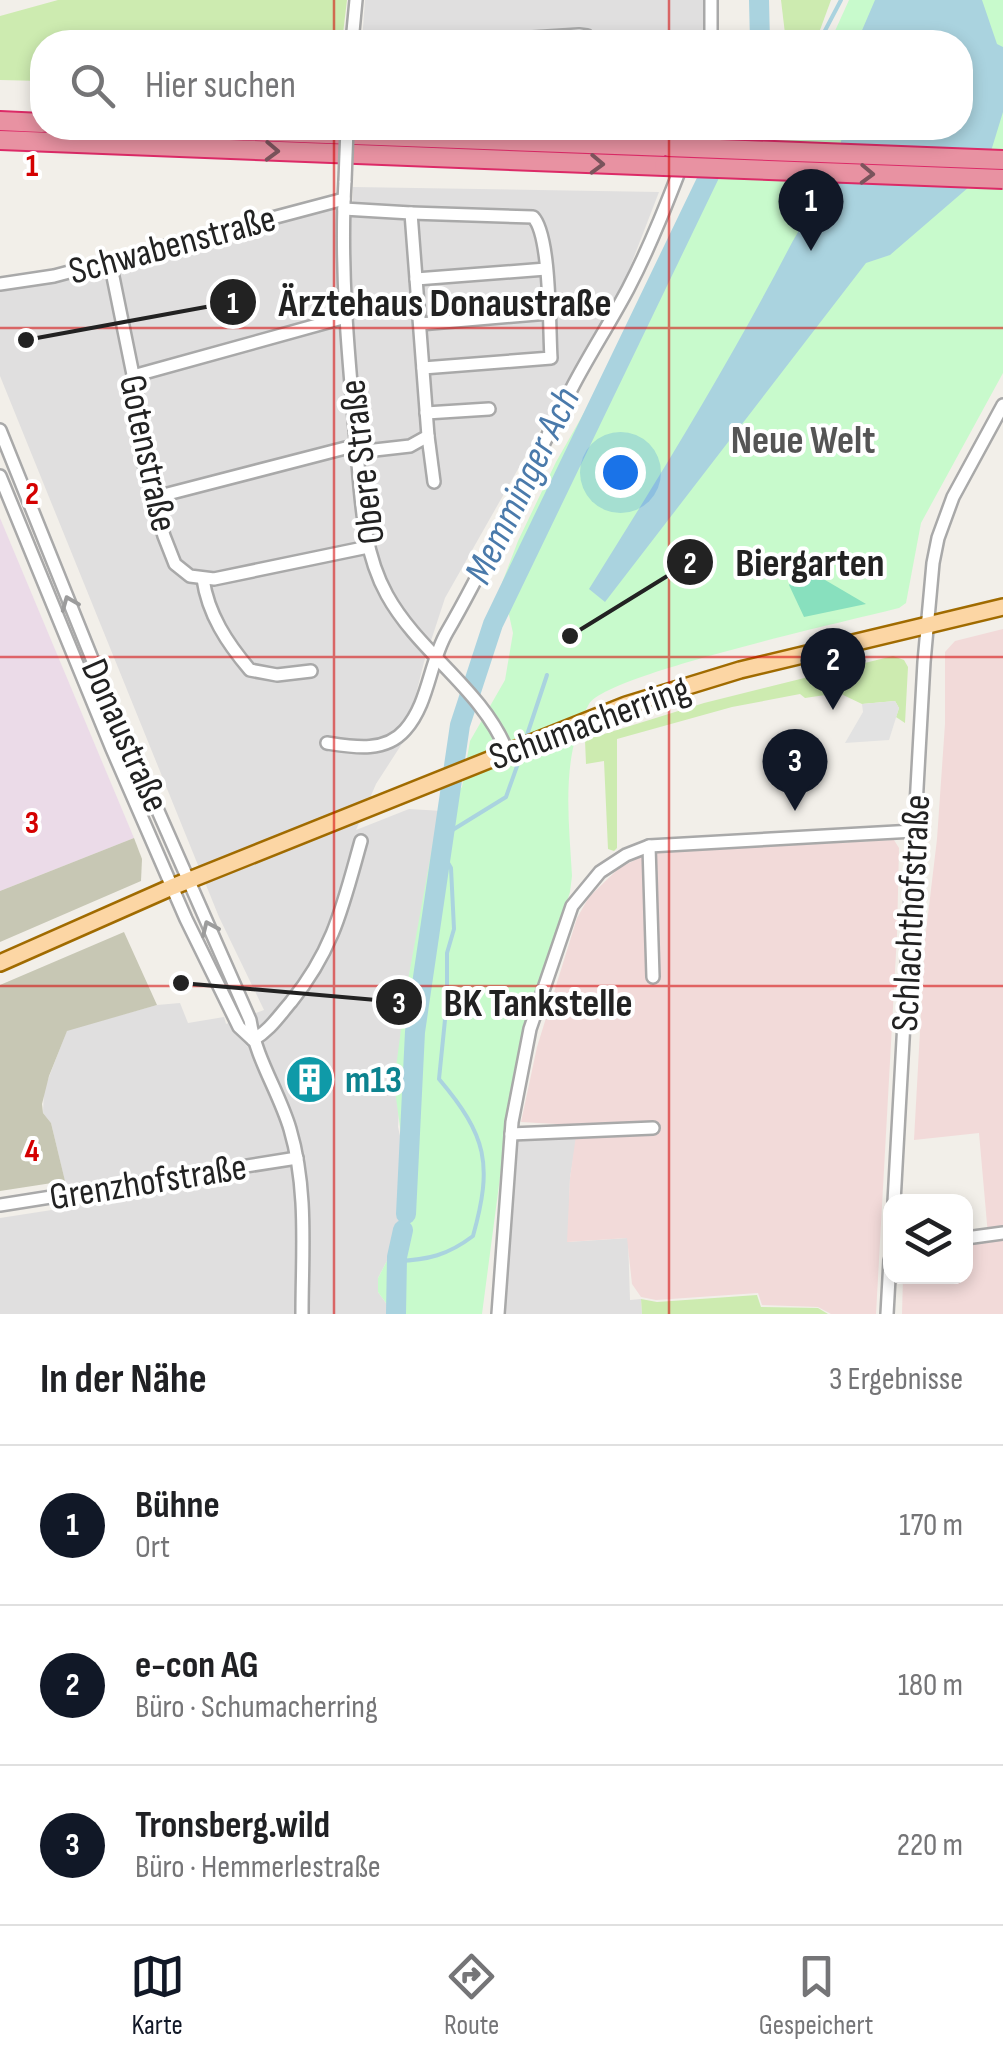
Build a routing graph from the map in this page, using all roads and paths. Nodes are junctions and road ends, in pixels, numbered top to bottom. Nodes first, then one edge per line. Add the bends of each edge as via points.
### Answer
1 (356, 0) edge
2 (711, 0) edge
3 (353, 30) edge
4 (711, 30) edge
5 (0, 121) edge
6 (30, 122) edge
7 (0, 140) edge
8 (347, 140) edge
9 (484, 140) edge
10 (691, 140) edge
11 (1003, 160) edge
12 (1003, 179) edge
13 (344, 204) junction
14 (410, 212) junction
15 (110, 262) junction
16 (546, 269) junction
17 (416, 279) junction
18 (0, 284) edge
19 (548, 313) junction
20 (346, 317) junction
21 (420, 324) junction
22 (423, 368) junction
23 (132, 376) junction
24 (1003, 405) edge
25 (489, 410) dead end
26 (426, 413) junction
27 (0, 430) edge
28 (428, 436) junction
29 (357, 449) junction
30 (0, 476) edge
31 (434, 482) dead end
32 (152, 498) junction
33 (368, 546) junction
34 (203, 579) junction
35 (1003, 607) edge
36 (926, 624) junction
37 (437, 656) junction
38 (311, 671) dead end
39 (327, 743) dead end
40 (512, 749) junction
41 (914, 831) junction
42 (361, 841) dead end
43 (649, 846) junction
44 (189, 880) junction
45 (172, 887) junction
46 (0, 963) edge
47 (653, 977) dead end
48 (253, 1040) junction
49 (653, 1128) dead end
50 (511, 1134) junction
51 (296, 1158) junction
52 (894, 1194) edge
53 (0, 1204) edge
54 (1003, 1233) edge
55 (973, 1237) edge
56 (889, 1284) edge
57 (302, 1314) edge
58 (498, 1314) edge
59 (887, 1314) edge

1 - 3 street
2 - 4 street
5 - 6 highway
7 -> 12 highway, bridge
8 - 13 street, Obere Straße, bridge
9 - 11 highway, bridge
10 - 37 street via 628,288
13 - 14 street, Schwabenstraße
13 - 15 street, Schwabenstraße
13 - 20 street, Obere Straße
14 - 16 street, Schwabenstraße via 533,218 542,231
14 - 17 street
15 - 18 street, Schwabenstraße
15 - 23 street, Gotenstraße
16 - 17 street
16 - 19 street
17 - 21 street
19 - 21 street
19 - 22 street via 551,358
20 - 23 street
20 - 29 street, Obere Straße
21 - 22 street
22 - 26 street
23 - 32 street, Gotenstraße
24 - 36 street, Schlachthofstraße via 938,538
25 - 26 street
26 - 28 street
44 -> 27 street, Donaustraße
28 - 29 street via 410,446
28 - 31 street
29 - 32 street
29 - 33 street, Obere Straße
30 - 45 street, Donaustraße
32 - 34 street, Gotenstraße via 175,564
33 - 34 street, Gotenstraße
33 - 37 street, Obere Straße via 388,598
34 - 38 street via 220,629 250,670
35 - 36 main road, Schumacherring
36 - 40 main road, Schumacherring via 672,689
36 - 41 street, Schlachthofstraße
37 - 39 street via 421,705 394,739 353,748
37 - 40 street, Obere Straße
40 - 44 main road, Schumacherring
41 - 43 street
41 - 52 street, Schlachthofstraße
42 - 48 street via 323,958 269,1031
43 - 47 street
43 - 50 street via 600,872 567,915 525,1048
44 - 45 main road, Schumacherring
48 -> 44 street, Donaustraße
45 - 46 main road, Schumacherring
45 - 48 street, Donaustraße via 239,1027
48 - 51 street, Donaustraße
49 - 50 street
50 - 58 street
51 - 53 street, Grenzhofstraße
51 - 57 street, Donaustraße
54 - 55 street
56 - 59 street

